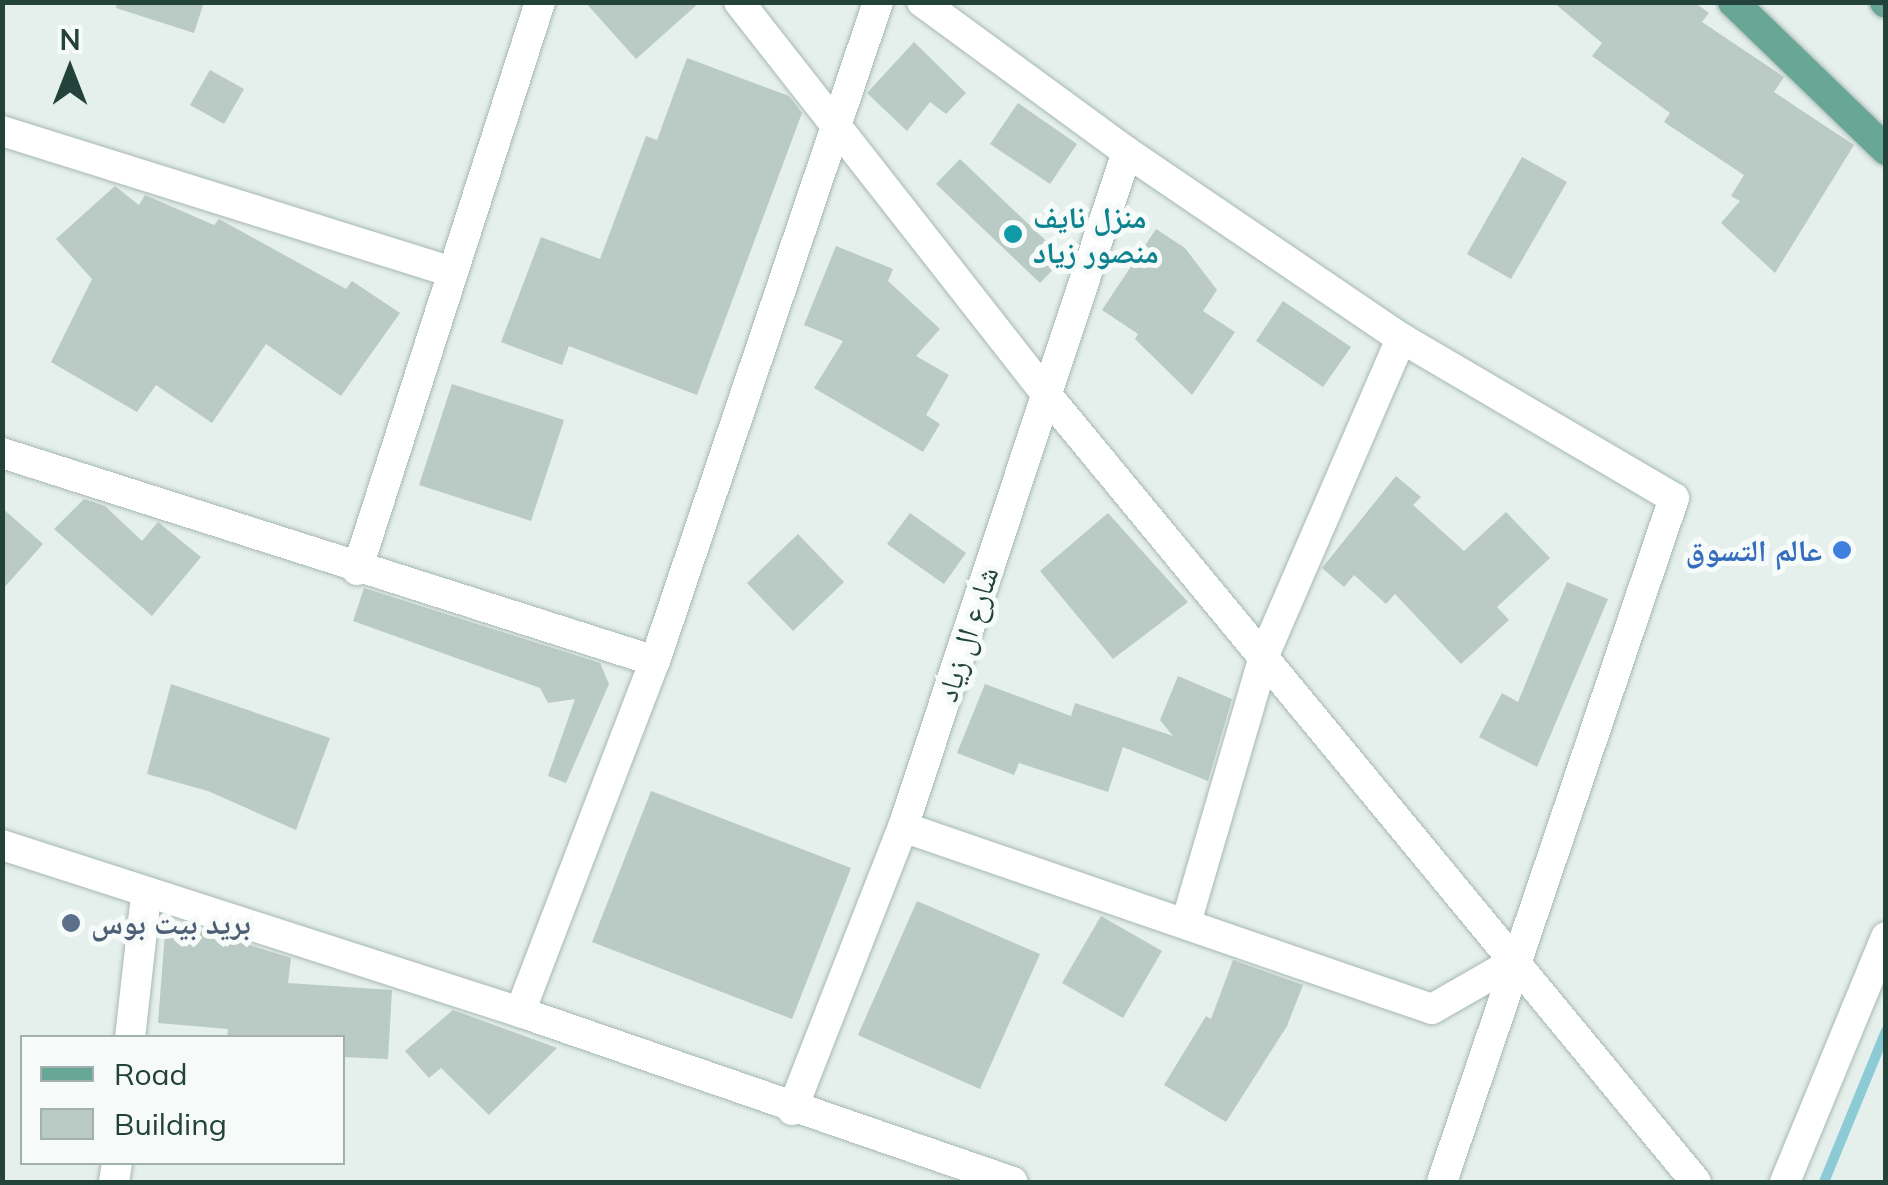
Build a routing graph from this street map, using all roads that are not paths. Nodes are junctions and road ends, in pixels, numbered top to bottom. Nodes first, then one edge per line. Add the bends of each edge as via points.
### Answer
1 (540, 2) edge
2 (739, 2) edge
3 (878, 2) edge
4 (922, 2) edge
5 (1732, 2) edge
6 (834, 120) junction
7 (2, 131) edge
8 (1886, 150) edge
9 (1127, 152) junction
10 (452, 272) junction
11 (1401, 338) junction
12 (1046, 394) junction
13 (2, 453) edge
14 (356, 570) junction
15 (1265, 653) junction
16 (655, 661) junction
17 (903, 828) junction
18 (2, 845) edge
19 (146, 895) junction
20 (1186, 923) junction
21 (1886, 936) edge
22 (1512, 963) junction
23 (520, 1012) junction
24 (130, 1035) edge
25 (792, 1110) junction
26 (1013, 1182) edge
27 (1442, 1182) edge
28 (1696, 1182) edge
29 (1785, 1182) edge

1 - 10 street
2 - 6 street
3 - 6 street
4 - 9 street
5 - 8 main road
6 - 12 street
6 - 16 street
7 - 10 street
9 - 11 street
9 - 12 street, شارع ال زياد
10 - 14 street
11 - 15 street
11 - 22 street via 1674,498
12 - 15 street
12 - 17 street, شارع ال زياد
13 - 14 street
14 - 16 street
15 - 20 street
15 - 22 street
16 - 23 street
17 - 20 street
17 - 25 street, شارع ال زياد
18 - 19 street
19 - 23 street
19 - 24 street
20 - 22 street via 1432,1010
21 - 29 street
22 - 27 street
22 - 28 street
23 - 25 street
25 - 26 street

